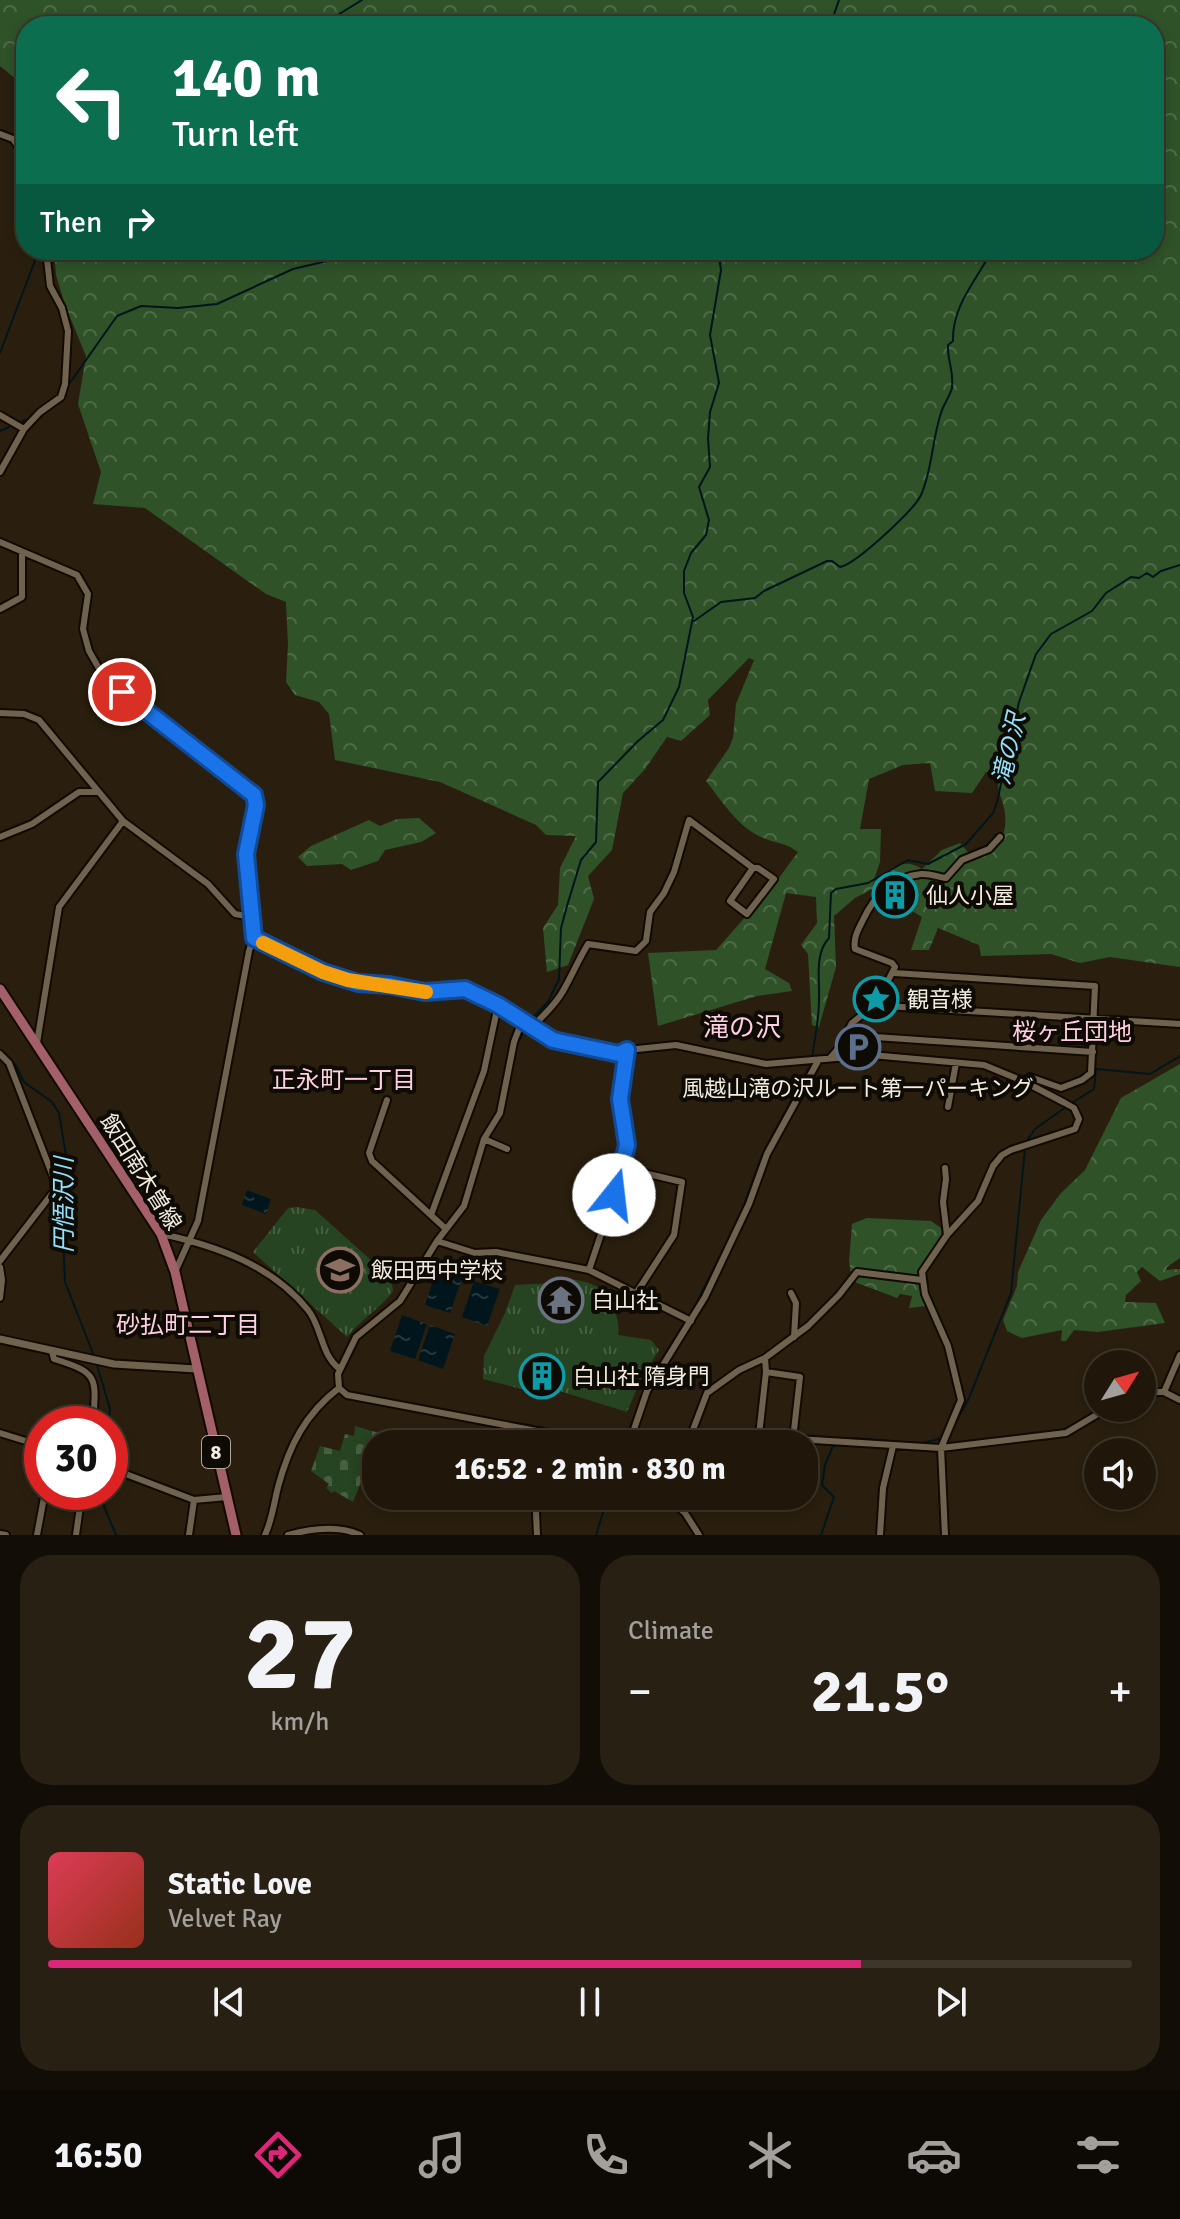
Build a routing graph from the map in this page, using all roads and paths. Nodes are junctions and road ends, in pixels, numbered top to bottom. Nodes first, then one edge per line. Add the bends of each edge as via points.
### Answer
1 (47, 260) edge
2 (0, 415) edge
3 (24, 429) junction
4 (0, 472) edge
5 (0, 542) edge
6 (22, 552) junction
7 (0, 609) edge
8 (0, 713) edge
9 (97, 792) junction
10 (123, 821) junction
11 (0, 837) edge
12 (1000, 837) dead end
13 (753, 868) junction
14 (252, 917) junction
15 (254, 938) junction
16 (894, 973) junction
17 (0, 989) edge
18 (876, 1004) junction
19 (498, 1005) junction
20 (1095, 1018) junction
21 (522, 1021) junction
22 (1180, 1024) edge
23 (533, 1026) junction
24 (846, 1035) junction
25 (37, 1043) junction
26 (627, 1050) junction
27 (1093, 1052) junction
28 (0, 1054) edge
29 (829, 1059) junction
30 (818, 1061) junction
31 (956, 1063) junction
32 (1023, 1081) junction
33 (387, 1100) dead end
34 (948, 1107) dead end
35 (484, 1139) junction
36 (507, 1149) dead end
37 (623, 1168) junction
38 (945, 1168) dead end
39 (431, 1215) junction
40 (446, 1229) junction
41 (161, 1234) junction
42 (947, 1235) junction
43 (191, 1241) junction
44 (437, 1241) junction
45 (0, 1261) edge
46 (0, 1267) edge
47 (589, 1270) junction
48 (175, 1272) junction
49 (922, 1280) junction
50 (637, 1292) junction
51 (791, 1293) dead end
52 (0, 1298) edge
53 (691, 1321) junction
54 (794, 1337) junction
55 (0, 1339) edge
56 (52, 1351) junction
57 (1180, 1355) edge
58 (765, 1358) junction
59 (196, 1369) junction
60 (340, 1369) junction
61 (766, 1372) junction
62 (339, 1388) junction
63 (1156, 1392) edge
64 (1164, 1392) junction
65 (1180, 1400) edge
66 (94, 1406) edge
67 (1084, 1422) edge
68 (531, 1430) edge
69 (634, 1430) edge
70 (693, 1430) edge
71 (760, 1430) edge
72 (794, 1430) edge
73 (0, 1433) edge
74 (24, 1440) edge
75 (818, 1441) edge
76 (893, 1446) junction
77 (941, 1448) junction
78 (128, 1475) edge
79 (227, 1497) junction
80 (194, 1500) junction
81 (42, 1510) edge
82 (79, 1510) edge
83 (537, 1510) edge
84 (682, 1510) edge
85 (37, 1535) edge
86 (76, 1535) edge
87 (189, 1535) edge
88 (236, 1535) edge
89 (265, 1535) edge
90 (288, 1535) edge
91 (360, 1535) edge
92 (537, 1535) edge
93 (699, 1535) edge
94 (880, 1535) edge
95 (945, 1535) edge

1 - 3 street via 50,286 68,331 65,384 61,397
2 - 3 street
3 - 4 street
5 - 6 street
6 - 7 street via 22,597
6 - 14 street via 72,571 84,584 88,594 83,629 105,679 254,795 246,854
8 - 9 street via 39,720
9 - 10 street
9 - 11 street via 79,792 32,824
10 - 14 street via 208,884 235,914
10 - 25 street via 59,907
12 - 16 street via 989,849 962,860 946,878 916,875 889,886 873,900 854,939 855,949 892,963
13 - 13 street via 774,879 747,914 730,901
13 - 23 street via 689,820 674,872 650,912 646,941 636,951 588,944 564,990
14 - 15 street
15 - 19 street via 358,983 425,992 459,988
15 - 43 street
16 - 18 street
16 - 20 street via 1095,986
17 - 25 main road, 飯田南木曽線 / 8
18 - 20 street
18 - 24 street via 852,1023
19 - 21 street
19 - 39 street via 484,1071
20 - 22 street
20 - 27 street
21 - 23 street
21 - 35 street via 500,1113
23 - 26 street via 553,1040 619,1054
24 - 27 street
24 - 29 street
25 - 41 main road, 飯田南木曽線 / 8
26 - 30 street via 676,1045 766,1064
26 - 37 street via 620,1099 627,1135
27 - 32 street via 1091,1073 1082,1080 1061,1088 1030,1077
28 - 45 street via 9,1063 57,1187
29 - 30 street
29 - 31 street via 871,1055
30 - 53 street via 767,1154 749,1204
31 - 32 street via 984,1065
31 - 34 street
32 - 42 street via 1074,1108 1079,1124 1002,1155 978,1201
33 - 39 street via 369,1153 372,1161
35 - 36 street
35 - 40 street via 464,1206
37 - 47 street
37 - 50 street via 682,1182 674,1235
38 - 42 street
39 - 40 street
40 - 44 street
41 - 43 street
41 - 48 main road, 飯田南木曽線 / 8
42 - 49 street
43 - 48 street
43 - 60 street via 267,1272 309,1310
44 - 47 street via 475,1253 496,1252
44 - 60 street via 400,1301 356,1337
46 - 52 street
47 - 50 street
48 - 59 main road, 飯田南木曽線 / 8
49 - 54 street via 857,1272
49 - 77 street via 948,1346 961,1400
50 - 53 street
51 - 54 street via 796,1303
53 - 69 street via 647,1391
54 - 58 street
55 - 56 street
56 - 59 street via 145,1368
56 - 66 street via 54,1359 90,1375
57 - 64 street
58 - 61 street
58 - 70 street via 707,1393
59 - 79 main road, 飯田南木曽線 / 8
60 - 62 street
61 - 71 street
61 - 72 street via 800,1377
62 - 68 street via 347,1395
62 - 89 street via 315,1408 294,1439
63 - 64 street
64 - 65 street
67 - 77 street via 1066,1433
73 - 74 street
75 - 76 street
76 - 77 street
76 - 94 street
77 - 95 street
78 - 80 street
79 - 80 street
79 - 88 main road, 飯田南木曽線 / 8
80 - 87 street
81 - 85 street
82 - 86 street
83 - 92 street
84 - 93 street
90 - 91 street via 346,1529

